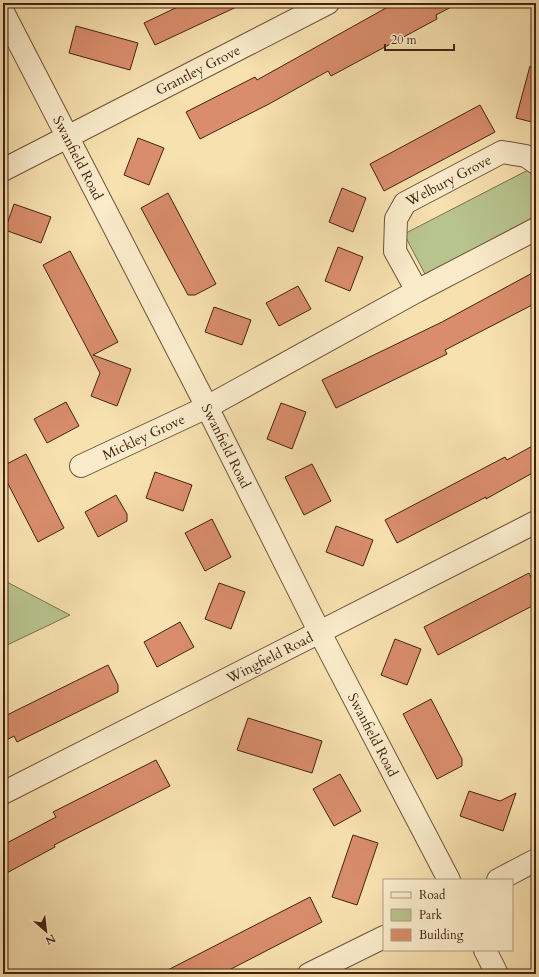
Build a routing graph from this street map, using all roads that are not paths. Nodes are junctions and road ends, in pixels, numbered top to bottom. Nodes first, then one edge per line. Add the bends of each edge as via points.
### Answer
1 (328, 3) edge
2 (3, 12) edge
3 (68, 137) junction
4 (536, 163) edge
5 (3, 170) edge
6 (536, 229) edge
7 (416, 291) junction
8 (207, 407) junction
9 (81, 466) dead end
10 (536, 522) edge
11 (319, 631) junction
12 (3, 793) edge
13 (536, 860) edge
14 (448, 879) edge
15 (500, 879) edge
16 (383, 937) edge
17 (486, 951) edge
18 (309, 974) edge
19 (497, 974) edge

1 - 3 street, Grantley Grove
2 - 3 street, Swanfield Road
3 - 5 street, Grantley Grove
3 - 8 street, Swanfield Road
4 - 7 street, Welbury Grove via 526,156 502,152 405,203 396,219 395,251
6 - 7 street
7 - 8 street
8 - 9 street, Mickley Grove
8 - 11 street, Swanfield Road
10 - 11 street, Wingfield Road
11 - 12 street, Wingfield Road
11 - 14 street, Swanfield Road
13 - 15 street
16 - 18 street
17 - 19 street

